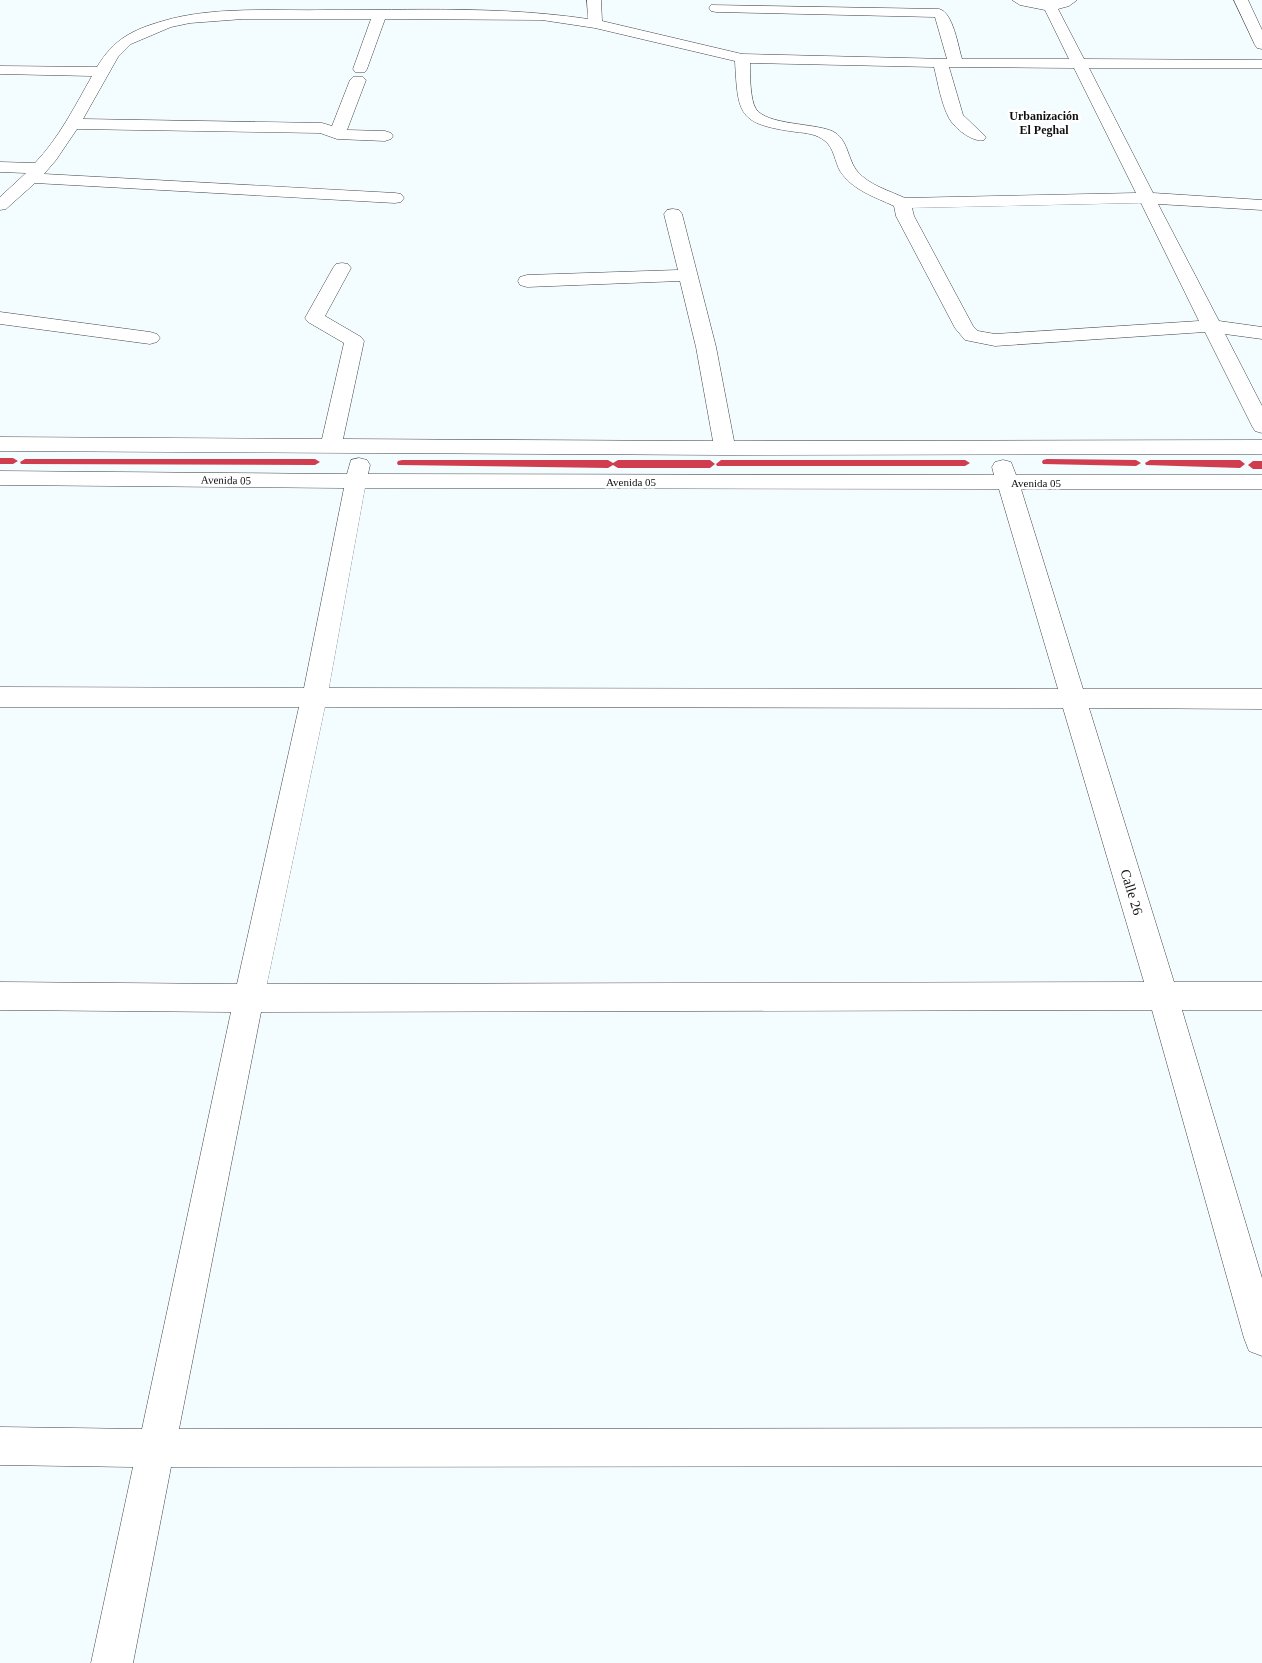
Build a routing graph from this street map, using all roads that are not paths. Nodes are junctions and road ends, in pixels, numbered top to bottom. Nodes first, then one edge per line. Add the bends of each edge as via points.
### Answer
1 (594, 0) edge
2 (1019, 0) edge
3 (1070, 0) edge
4 (1241, 0) edge
5 (892, 5) edge
6 (1050, 6) junction
7 (471, 7) edge
8 (716, 8) dead end
9 (379, 15) junction
10 (595, 24) junction
11 (1262, 45) edge
12 (742, 58) junction
13 (948, 63) junction
14 (1079, 64) junction
15 (1262, 64) edge
16 (0, 70) edge
17 (101, 72) junction
18 (72, 124) junction
19 (337, 134) junction
20 (386, 136) dead end
21 (978, 137) dead end
22 (0, 167) edge
23 (35, 173) junction
24 (395, 198) dead end
25 (1146, 198) junction
26 (902, 203) junction
27 (1262, 205) edge
28 (0, 206) edge
29 (673, 214) dead end
30 (342, 268) dead end
31 (689, 275) junction
32 (528, 280) dead end
33 (0, 318) edge
34 (1211, 326) junction
35 (1262, 333) edge
36 (150, 338) dead end
37 (1262, 426) edge
38 (0, 444) edge
39 (331, 445) junction
40 (362, 446) junction
41 (1262, 447) edge
42 (725, 448) junction
43 (998, 448) junction
44 (0, 478) edge
45 (356, 481) junction
46 (1262, 482) edge
47 (1008, 483) junction
48 (0, 697) edge
49 (1074, 698) junction
50 (314, 699) junction
51 (1262, 699) edge
52 (0, 996) edge
53 (1163, 996) junction
54 (1262, 996) edge
55 (249, 998) junction
56 (1262, 1338) edge
57 (0, 1446) edge
58 (1262, 1447) edge
59 (157, 1448) junction
60 (112, 1663) edge

1 - 10 street
2 - 6 street
3 - 6 street
4 - 11 street
5 - 8 street
5 - 13 street via 942,16
6 - 14 street
7 - 9 street
7 - 10 street
9 - 17 street via 226,16 174,22 126,41
9 - 19 street
10 - 12 street
12 - 13 street
12 - 26 street via 747,109 754,116 830,137 836,142 849,173 857,181
13 - 14 street
13 - 21 street via 956,117
14 - 15 street
14 - 25 street
16 - 17 street
17 - 18 street
18 - 19 street via 322,128
18 - 23 street
19 - 20 street
22 - 23 street
23 - 24 street
23 - 28 street
25 - 26 street
25 - 27 street
25 - 34 street
26 - 34 street via 905,216 972,336 995,340
29 - 31 street
30 - 39 street via 315,318 354,341
31 - 32 street
31 - 42 street
33 - 36 street
34 - 35 street
34 - 37 street
38 - 39 street
39 - 40 street
40 - 42 street
40 - 45 street
41 - 43 street
42 - 43 street
43 - 47 street, Calle 26
44 - 45 street, Avenida 05
45 - 47 street, Avenida 05
45 - 50 street
46 - 47 street, Avenida 05
47 - 49 street, Calle 26
48 - 50 street
49 - 50 street
49 - 51 street
49 - 53 street, Calle 26
50 - 55 street
52 - 55 street
53 - 54 street
53 - 55 street
53 - 56 street, Calle 26
55 - 59 street
57 - 59 street
58 - 59 street
59 - 60 street

